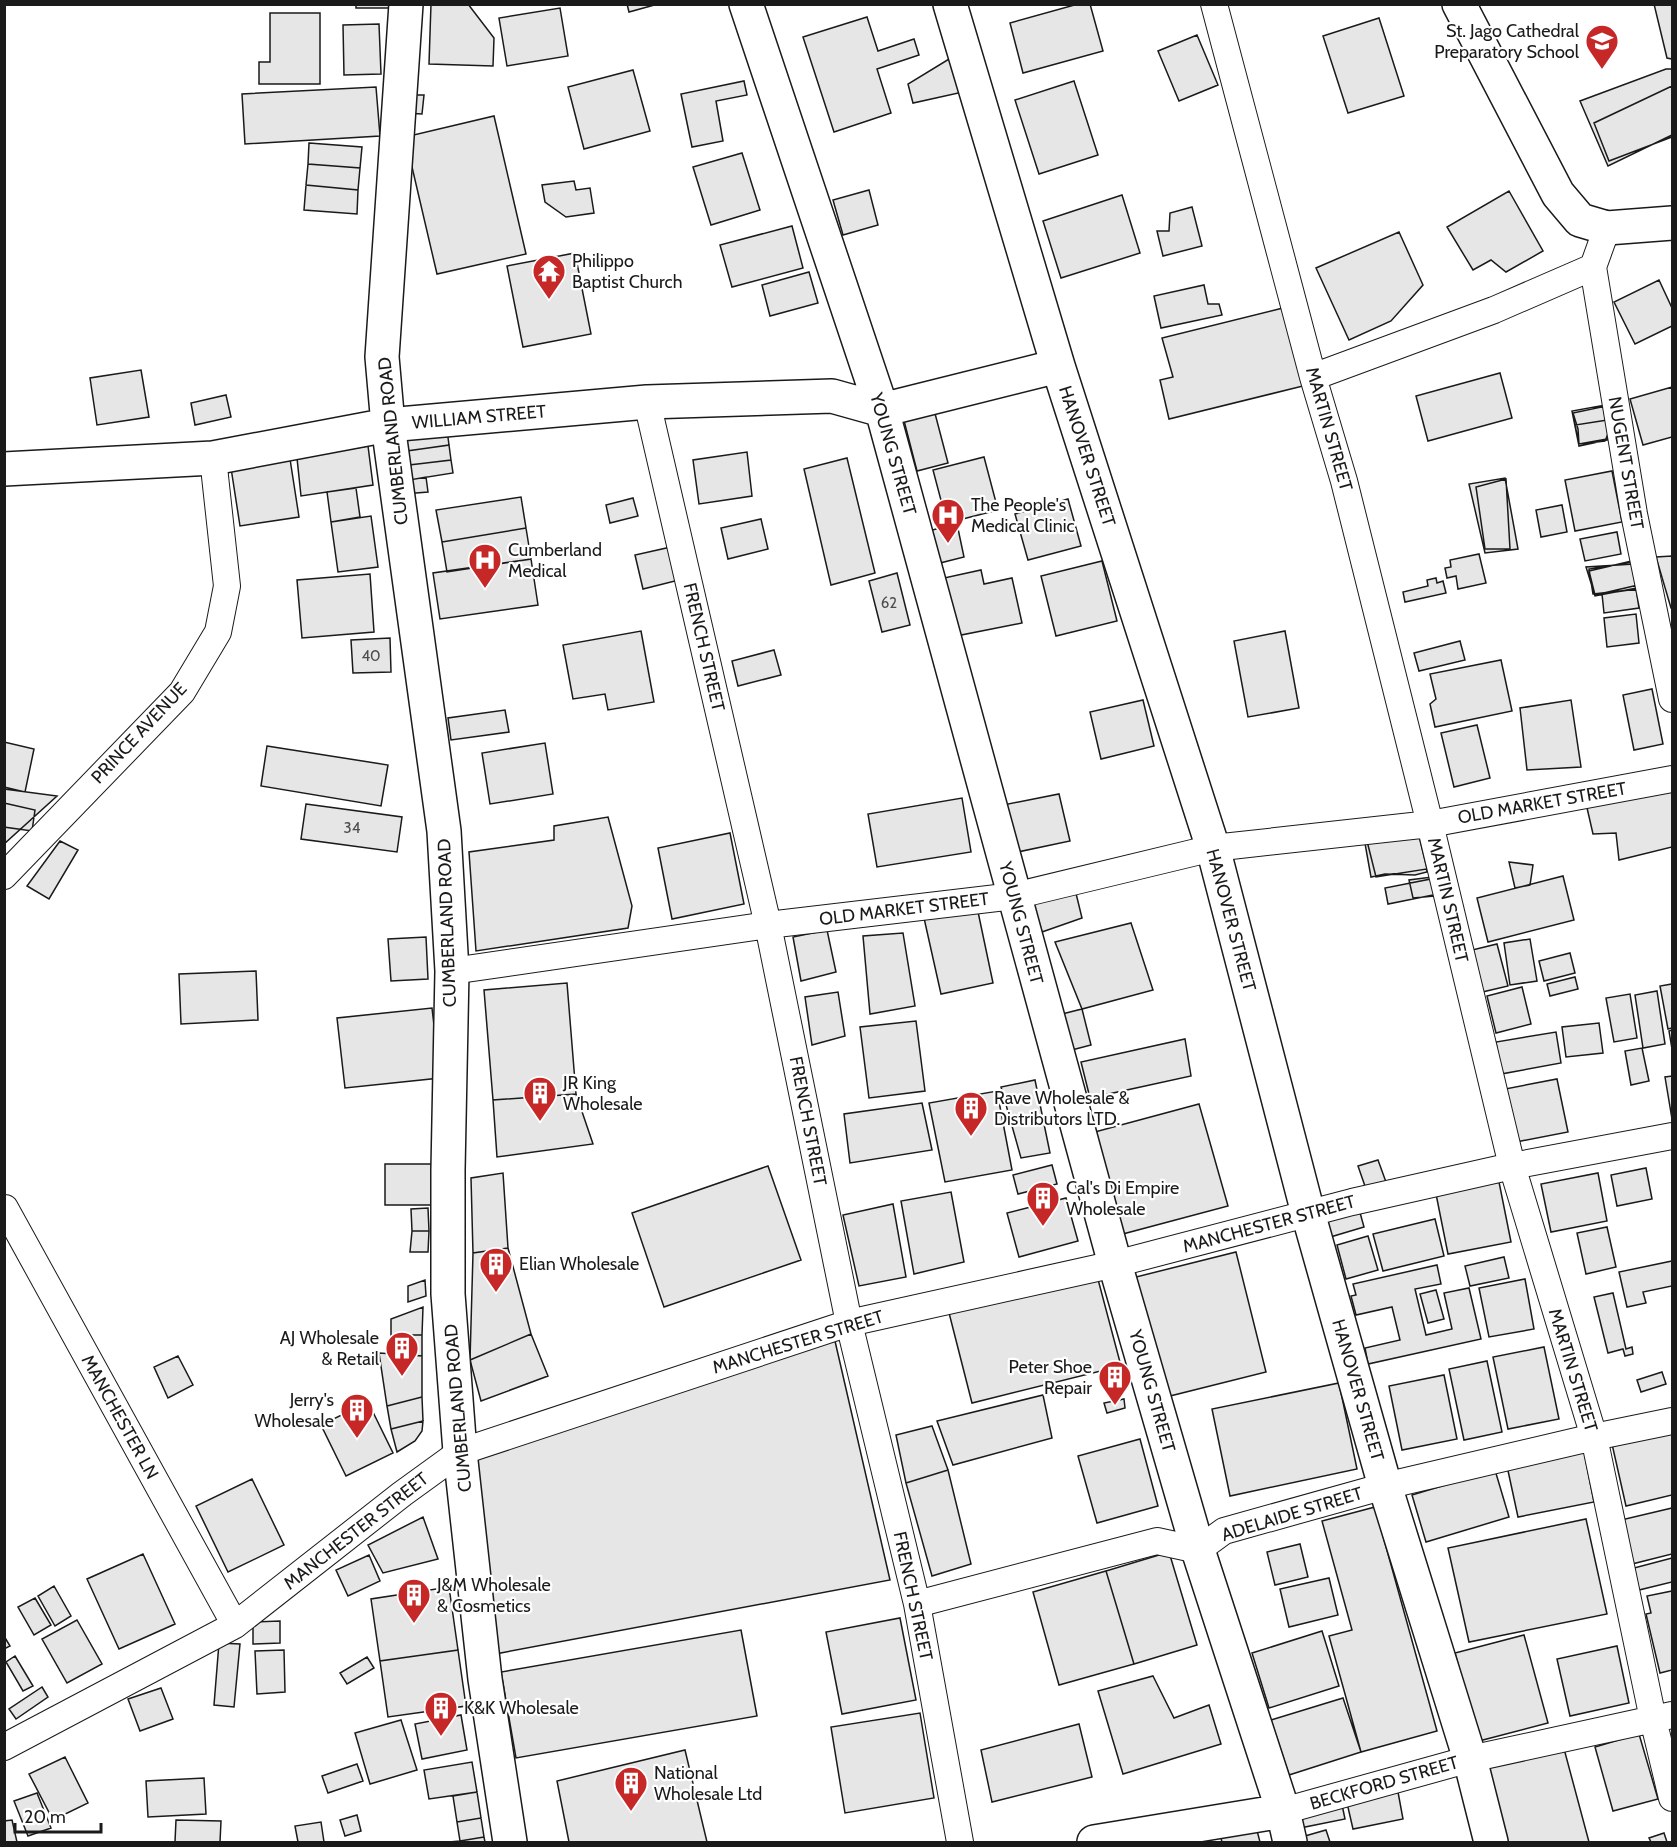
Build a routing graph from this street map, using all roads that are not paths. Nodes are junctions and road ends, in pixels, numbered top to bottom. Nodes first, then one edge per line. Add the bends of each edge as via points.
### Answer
1 (406, 4) edge
2 (746, 4) edge
3 (950, 4) edge
4 (1214, 4) edge
5 (1459, 4) edge
6 (1672, 223) edge
7 (1607, 228) junction
8 (1593, 267) junction
9 (1058, 366) junction
10 (1313, 376) junction
11 (647, 402) junction
12 (882, 410) junction
13 (388, 425) junction
14 (213, 458) junction
15 (4, 469) edge
16 (1672, 699) edge
17 (1672, 779) edge
18 (1430, 824) junction
19 (1213, 848) junction
20 (4, 876) edge
21 (1014, 896) junction
22 (768, 925) junction
23 (452, 971) junction
24 (1672, 1136) edge
25 (1512, 1166) junction
26 (4, 1208) edge
27 (1308, 1213) junction
28 (1115, 1264) junction
29 (849, 1323) junction
30 (1672, 1421) edge
31 (1594, 1437) junction
32 (460, 1452) junction
33 (1385, 1485) junction
34 (1198, 1550) junction
35 (917, 1604) junction
36 (236, 1625) junction
37 (1663, 1717) edge
38 (4, 1747) edge
39 (1470, 1759) junction
40 (1672, 1798) edge
41 (1283, 1811) junction
42 (510, 1842) edge
43 (960, 1842) edge
44 (1094, 1842) edge
45 (1290, 1842) edge
46 (1491, 1842) edge

1 - 13 street, CUMBERLAND ROAD via 382,357
2 - 12 street, YOUNG STREET
3 - 9 street, HANOVER STREET
4 - 10 street, MARTIN STREET
5 - 7 street via 1558,194 1580,220
6 - 7 street
7 - 8 street, NUGENT STREET
8 - 10 street via 1494,310
8 - 16 street, NUGENT STREET via 1634,514
9 - 12 street
9 - 19 street, HANOVER STREET
10 - 18 street, MARTIN STREET via 1344,481
11 - 12 street, WILLIAM STREET via 832,396
11 - 13 street, WILLIAM STREET
11 - 22 street, FRENCH STREET
12 - 21 street, YOUNG STREET
13 - 14 street, WILLIAM STREET
13 - 23 street, CUMBERLAND ROAD via 444,831
14 - 15 street, WILLIAM STREET
14 - 20 street, PRINCE AVENUE via 227,586 218,632 182,692
17 - 18 street, OLD MARKET STREET
18 - 19 street, OLD MARKET STREET
18 - 25 street, MARTIN STREET
19 - 21 street, OLD MARKET STREET
19 - 27 street, HANOVER STREET
21 - 22 street, OLD MARKET STREET
21 - 28 street, YOUNG STREET
22 - 23 street, OLD MARKET STREET
22 - 29 street, FRENCH STREET
23 - 32 street, CUMBERLAND ROAD via 448,1294
24 - 25 street, MANCHESTER STREET
25 - 27 street, MANCHESTER STREET
25 - 31 street, MARTIN STREET
26 - 36 street, MANCHESTER LN
27 - 28 street, MANCHESTER STREET
27 - 33 street, HANOVER STREET
28 - 29 street, MANCHESTER STREET
28 - 34 street, YOUNG STREET
29 - 32 street, MANCHESTER STREET
29 - 35 street, FRENCH STREET
30 - 31 street, ADELAIDE STREET
31 - 33 street, ADELAIDE STREET
31 - 37 street, MARTIN STREET
32 - 36 street, MANCHESTER STREET
32 - 42 street, CUMBERLAND ROAD via 485,1679
33 - 34 street, ADELAIDE STREET via 1224,1532
33 - 39 street, HANOVER STREET
34 - 35 street, ADELAIDE STREET via 1157,1540
34 - 41 street, YOUNG STREET
35 - 43 street, FRENCH STREET
36 - 38 street, MANCHESTER STREET
37 - 39 street, BECKFORD STREET
37 - 40 street, MARTIN STREET
39 - 41 street, BECKFORD STREET
39 - 46 street, HANOVER STREET
41 - 44 street, BECKFORD STREET
41 - 45 street, YOUNG STREET

